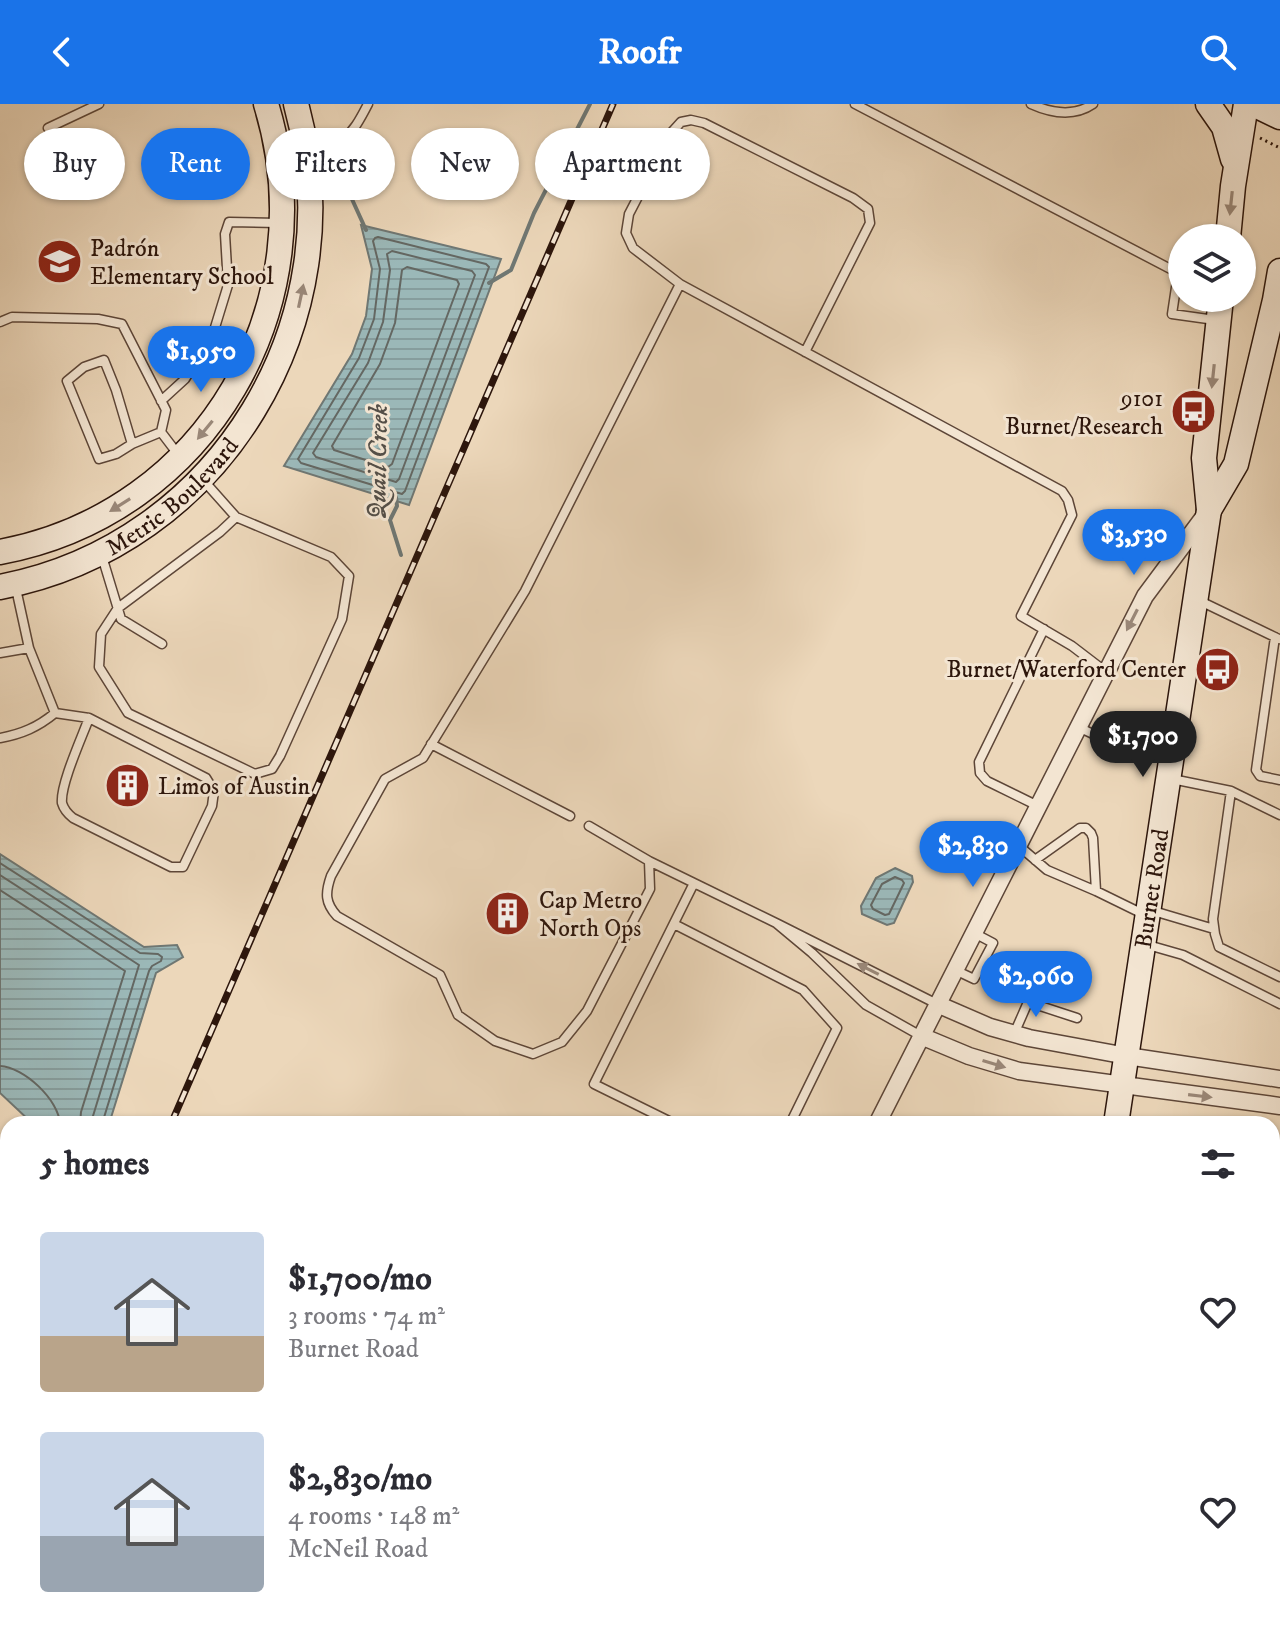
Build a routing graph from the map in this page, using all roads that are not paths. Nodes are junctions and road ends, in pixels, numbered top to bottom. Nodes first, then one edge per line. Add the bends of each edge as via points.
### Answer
1 (99, 104) edge
2 (266, 104) edge
3 (296, 104) edge
4 (368, 104) edge
5 (855, 104) edge
6 (1031, 104) edge
7 (1093, 104) edge
8 (1208, 104) edge
9 (1246, 104) edge
10 (1253, 104) edge
11 (1280, 117) edge
12 (48, 128) dead end
13 (272, 128) edge
14 (301, 128) edge
15 (354, 128) edge
16 (1236, 168) junction
17 (282, 200) edge
18 (310, 200) edge
19 (283, 223) junction
20 (1230, 224) edge
21 (1168, 269) edge
22 (1280, 272) edge
23 (680, 284) junction
24 (1172, 312) edge
25 (1191, 312) edge
26 (1220, 312) edge
27 (0, 322) edge
28 (805, 352) junction
29 (161, 401) junction
30 (161, 432) junction
31 (132, 444) junction
32 (180, 456) junction
33 (200, 478) junction
34 (1209, 510) junction
35 (236, 517) junction
36 (0, 552) edge
37 (101, 553) junction
38 (7, 585) edge
39 (1194, 598) junction
40 (118, 608) junction
41 (1044, 629) junction
42 (1278, 638) edge
43 (162, 644) dead end
44 (29, 648) junction
45 (0, 653) edge
46 (1106, 672) junction
47 (55, 713) junction
48 (89, 718) junction
49 (1078, 727) junction
50 (0, 738) edge
51 (431, 744) junction
52 (1169, 770) junction
53 (1280, 780) edge
54 (1231, 791) junction
55 (1038, 806) junction
56 (1280, 815) edge
57 (570, 816) dead end
58 (589, 826) dead end
59 (1018, 846) junction
60 (1035, 860) junction
61 (649, 861) junction
62 (694, 883) junction
63 (1096, 891) junction
64 (1148, 912) junction
65 (776, 923) junction
66 (674, 924) junction
67 (1214, 929) junction
68 (1143, 944) junction
69 (1280, 977) edge
70 (937, 1004) junction
71 (1280, 1004) edge
72 (1077, 1018) dead end
73 (1014, 1034) junction
74 (921, 1036) junction
75 (1127, 1056) junction
76 (1280, 1079) edge
77 (1122, 1085) junction
78 (1280, 1106) edge
79 (659, 1116) edge
80 (794, 1116) edge
81 (881, 1116) edge
82 (1117, 1116) edge

1 - 12 lane
2 - 13 main road, Metric Boulevard
3 - 14 main road, Metric Boulevard
4 - 15 lane
5 - 21 lane
6 - 7 lane via 1055,113
8 - 16 main road via 1224,127
9 - 16 main road
10 - 11 main road
16 -> 20 main road
17 - 19 main road, Metric Boulevard
33 -> 18 main road, Metric Boulevard via 260,401 289,339 307,261
19 - 29 lane via 229,222 228,285 213,334 185,379
19 -> 32 main road, Metric Boulevard via 272,298 252,357 217,414
22 - 34 main road, Burnet Road via 1236,464
23 - 28 lane
23 - 28 lane via 633,248 626,233 629,214 671,133 691,120 868,209 870,223
23 - 51 lane via 525,591
24 - 25 lane
26 -> 34 main road, Burnet Road via 1204,458
27 - 29 lane via 12,317 122,324
28 - 41 lane via 1062,491 1072,515 1021,616
29 - 30 lane via 166,410
30 - 31 lane
30 - 32 lane
31 - 31 lane via 104,360 84,367 67,381 99,459
32 - 33 main road
32 -> 36 main road, Metric Boulevard via 153,482 105,514
33 - 35 lane
33 - 37 main road, Metric Boulevard via 148,524
34 - 39 main road, Burnet Road
34 -> 46 street via 1145,596
35 - 40 lane
35 - 40 lane via 331,557 349,576 342,619 272,769 255,774 128,713 99,667 101,634
37 - 38 main road, Metric Boulevard
37 - 40 lane
38 - 44 lane
39 - 42 lane
39 - 52 main road, Burnet Road
40 - 43 lane via 121,619
41 - 46 lane
41 - 55 lane via 979,762 987,781
42 - 53 lane via 1256,770
44 - 45 lane
44 - 47 lane
46 - 49 street
47 - 48 lane
47 - 50 lane via 41,725
48 - 48 lane via 206,778 214,791 212,806 183,867 171,867 66,812 64,786
49 - 52 lane
49 - 55 street
51 - 57 lane
51 - 61 lane via 423,758 385,779 331,876 326,898 337,916 440,975 458,1015 495,1041 533,1054 562,1042 587,1011 650,889
52 - 54 lane
52 - 64 main road, Burnet Road
54 - 56 lane
54 - 67 lane
55 - 59 street
58 - 61 lane
59 - 60 lane
59 - 70 street
60 - 63 lane
60 - 63 lane via 1086,828 1093,838
61 - 62 lane
62 - 65 lane
62 - 66 lane
63 - 64 lane
64 - 67 lane
64 - 68 main road, Burnet Road
70 -> 65 lane
65 - 74 lane via 866,1005
66 - 79 lane via 594,1084
66 - 80 lane via 803,990 837,1028
67 - 69 lane via 1219,947
68 - 71 lane via 1183,955
68 - 75 main road, Burnet Road
70 - 73 street
70 - 74 street
72 - 73 lane via 1028,1002
73 - 75 street
74 -> 77 street via 1000,1067
74 - 81 street
75 - 76 street
75 - 77 main road, Burnet Road
77 -> 78 street
77 - 82 main road, Burnet Road

